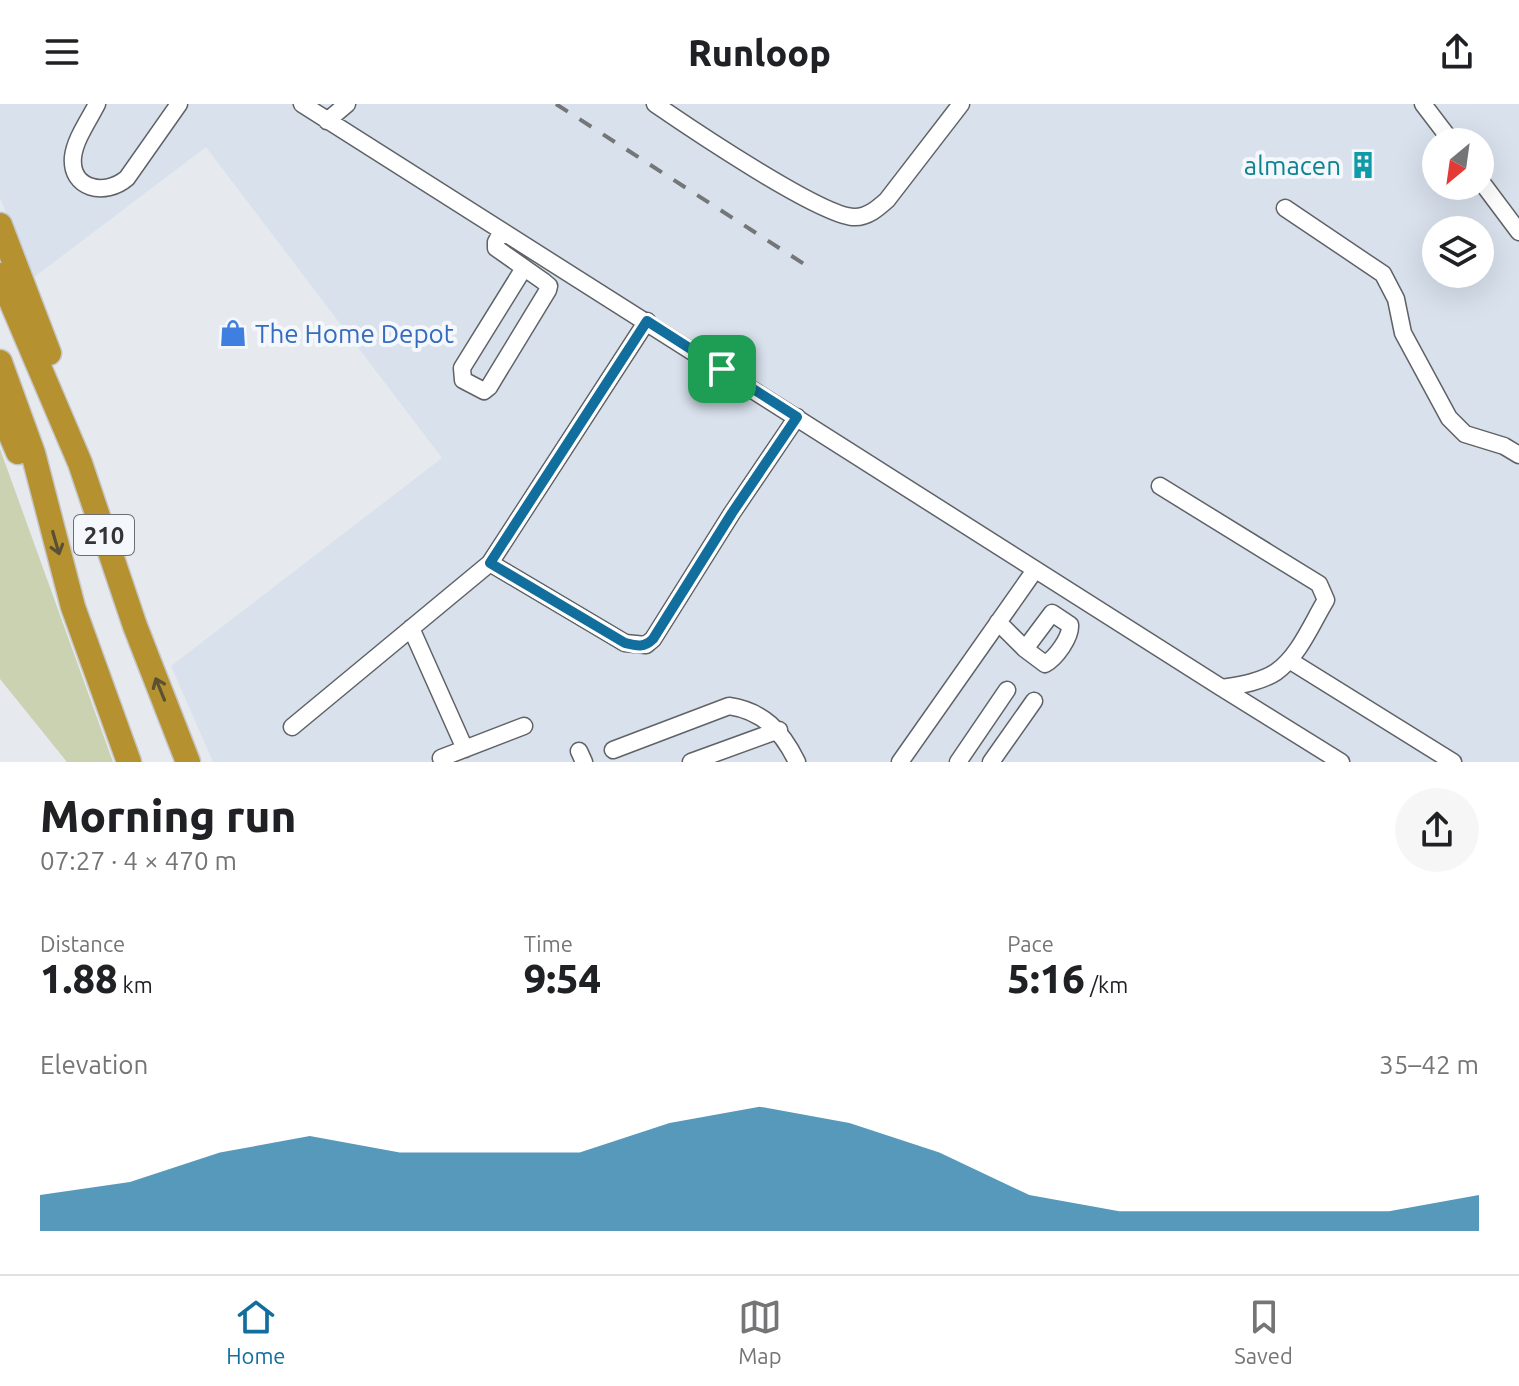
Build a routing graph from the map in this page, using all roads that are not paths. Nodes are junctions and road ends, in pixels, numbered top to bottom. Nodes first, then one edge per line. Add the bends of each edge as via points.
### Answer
1 (97, 104) edge
2 (179, 104) edge
3 (302, 104) edge
4 (347, 104) edge
5 (655, 104) edge
6 (961, 104) edge
7 (1423, 104) edge
8 (327, 121) junction
9 (1441, 128) edge
10 (1494, 199) edge
11 (1285, 208) dead end
12 (0, 225) edge
13 (502, 231) junction
14 (1519, 232) edge
15 (524, 268) junction
16 (0, 275) edge
17 (647, 321) junction
18 (0, 362) edge
19 (0, 410) edge
20 (797, 417) junction
21 (1519, 455) edge
22 (80, 463) junction
23 (1160, 486) dead end
24 (43, 499) junction
25 (490, 563) junction
26 (1035, 570) junction
27 (998, 622) junction
28 (411, 628) junction
29 (1025, 649) dead end
30 (1289, 660) junction
31 (1222, 688) junction
32 (1007, 690) dead end
33 (1034, 701) dead end
34 (524, 726) dead end
35 (292, 727) dead end
36 (779, 730) junction
37 (465, 749) junction
38 (613, 750) dead end
39 (441, 758) dead end
40 (129, 762) edge
41 (188, 762) edge
42 (691, 762) edge
43 (797, 762) edge
44 (900, 762) edge
45 (958, 762) edge
46 (991, 762) edge
47 (1341, 762) edge
48 (1453, 762) edge

1 - 2 lane via 73,159 78,176 99,190 127,178
3 - 8 lane
4 - 8 lane
5 - 6 lane via 819,206 853,218 887,200
7 - 9 lane
8 - 13 lane
10 - 14 lane
11 - 21 lane via 1383,274 1396,299 1403,333 1449,418 1465,434
12 - 22 highway via 62,389
13 - 15 lane via 496,248
13 - 17 lane
15 - 15 lane via 548,290 489,387 479,390 463,380 462,368
16 - 22 highway, 210
17 - 20 lane
17 - 25 lane
18 - 24 highway, 210 via 33,453
19 - 24 highway
20 - 25 lane via 646,645 625,643
20 - 26 lane
41 -> 22 highway, 210
23 - 30 lane via 1319,584 1326,600
24 -> 40 highway, 210 via 73,607
25 - 28 lane
26 - 27 lane
26 - 31 lane
27 - 29 lane
27 - 44 lane
28 - 35 lane
28 - 37 lane
30 - 31 lane via 1256,681
30 - 48 lane
31 - 47 lane
32 - 45 lane
33 - 46 lane
34 - 37 lane
36 - 38 lane via 746,709 729,706
36 - 42 lane
36 - 43 lane
37 - 39 lane

